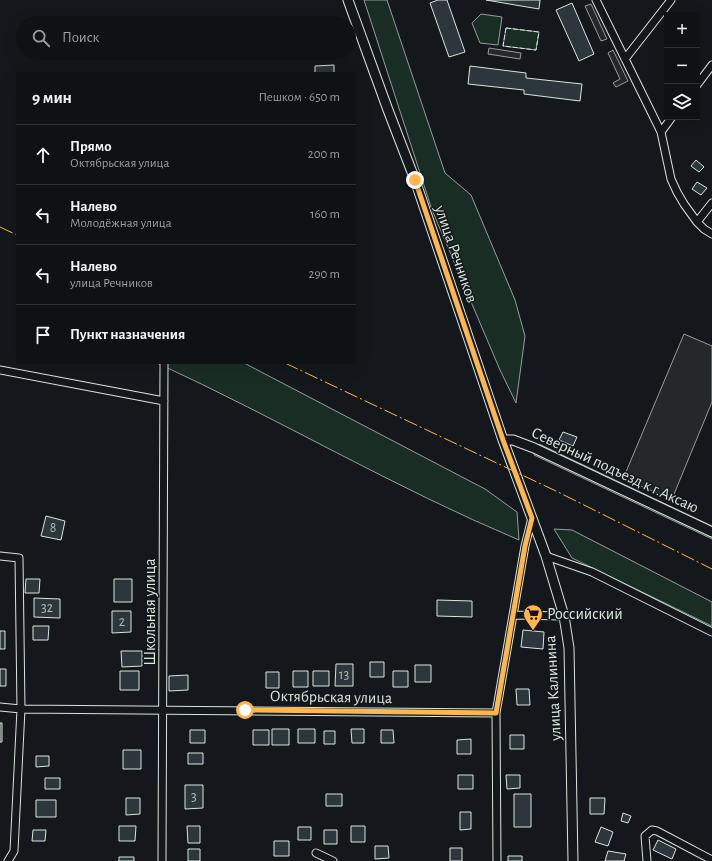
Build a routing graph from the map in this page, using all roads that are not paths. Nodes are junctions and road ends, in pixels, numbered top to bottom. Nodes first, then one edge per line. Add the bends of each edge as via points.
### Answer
1 (348, 0) edge
2 (596, 0) edge
3 (671, 0) edge
4 (354, 16) edge
5 (356, 22) edge
6 (624, 59) junction
7 (712, 66) edge
8 (698, 84) edge
9 (670, 120) edge
10 (661, 132) junction
11 (712, 203) edge
12 (697, 222) junction
13 (712, 234) edge
14 (164, 364) edge
15 (0, 370) edge
16 (164, 401) junction
17 (503, 440) junction
18 (532, 518) junction
19 (712, 532) edge
20 (0, 556) edge
21 (546, 556) junction
22 (513, 615) junction
23 (564, 616) junction
24 (712, 632) edge
25 (0, 708) edge
26 (21, 709) junction
27 (164, 710) junction
28 (496, 713) junction
29 (316, 854) dead end
30 (712, 860) edge
31 (8, 861) edge
32 (162, 861) edge
33 (333, 861) edge
34 (497, 861) edge
35 (572, 861) edge
36 (646, 861) edge

1 - 4 street, улица Речников
2 - 6 street
3 - 6 street
5 - 17 street, улица Речников via 415,180
6 - 10 street
7 - 8 street
9 - 10 street
10 - 12 street via 671,179
11 - 12 street
12 - 13 street
14 - 16 street, Школьная улица
15 - 16 street
16 - 27 street, Школьная улица
17 - 18 street, улица Речников
17 - 19 street, Северный подъезд к г.Аксаю via 517,441 534,448
18 - 21 street, улица Калинина
18 - 22 street
20 - 26 street via 19,558
21 - 23 street, улица Калинина
21 - 24 street via 592,572
22 - 23 street
22 - 28 street
23 - 35 street, улица Калинина via 569,648
25 - 26 street, Октябрьская улица
26 - 27 street, Октябрьская улица
26 - 31 street via 14,851
27 - 28 street, Октябрьская улица
27 - 32 street, Школьная улица
28 - 34 street
29 - 33 street
30 - 36 street via 652,830 645,836

